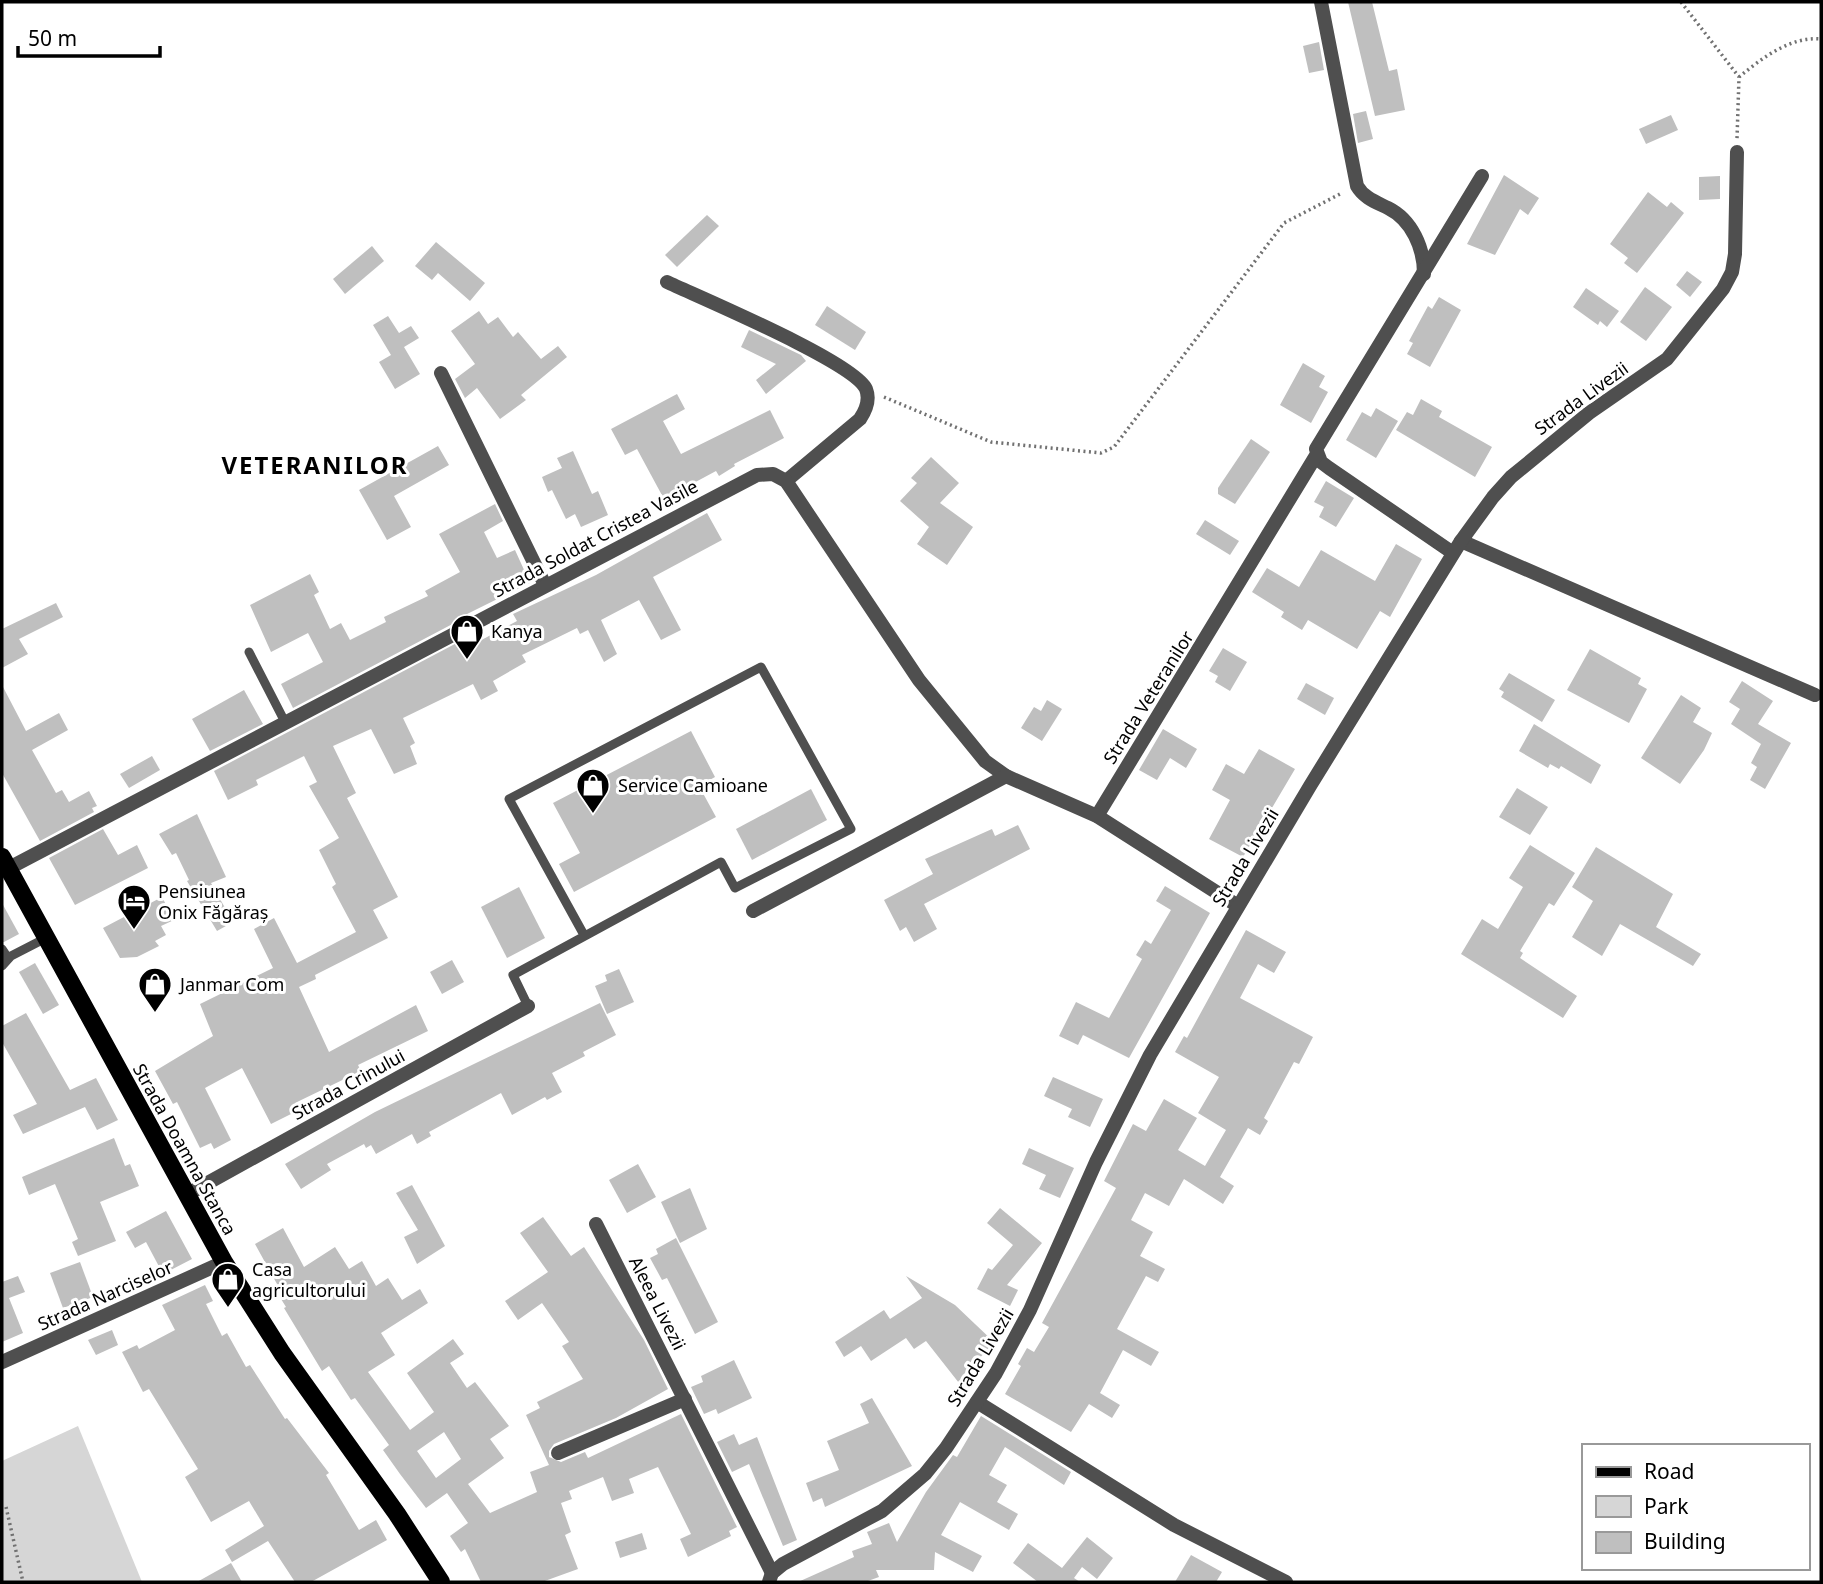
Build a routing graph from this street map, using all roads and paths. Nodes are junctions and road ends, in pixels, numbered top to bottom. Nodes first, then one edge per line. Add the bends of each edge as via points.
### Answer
1 (1321, 2) edge
2 (1681, 2) edge
3 (1821, 39) edge
4 (1739, 77) junction
5 (1737, 152) joint
6 (1482, 176) dead end
7 (1357, 186) junction
8 (1424, 274) junction
9 (667, 282) dead end
10 (441, 373) dead end
11 (866, 390) junction
12 (1317, 454) junction
13 (786, 481) junction
14 (1457, 547) junction
15 (545, 585) junction
16 (250, 652) dead end
17 (1815, 695) dead end
18 (285, 722) junction
19 (1006, 776) junction
20 (1097, 816) junction
21 (5, 862) edge
22 (1238, 906) junction
23 (753, 911) dead end
24 (584, 935) junction
25 (46, 938) junction
26 (2, 949) edge
27 (5, 962) edge
28 (528, 1006) joint
29 (186, 1195) junction
30 (596, 1224) dead end
31 (224, 1262) junction
32 (2, 1362) edge
33 (685, 1399) junction
34 (977, 1402) junction
35 (558, 1453) dead end
36 (6, 1507) dead end
37 (421, 1554) junction
38 (771, 1578) edge
39 (23, 1582) edge
40 (429, 1582) edge
41 (441, 1582) edge
42 (1286, 1582) edge

1 - 7 street
2 - 4 path
3 - 4 path via 1769,53
4 - 5 path
5 - 14 street, Strada Livezii via 1735,254 1723,289 1667,359 1580,420 1511,477
6 - 8 street, Strada Veteranilor
7 - 8 street via 1409,226 1420,248
7 - 11 path via 1284,223 1114,447 1101,453 991,442
8 - 12 street, Strada Veteranilor via 1326,430
9 - 11 street via 830,361 856,377
10 - 15 street
11 - 13 street via 860,419
12 - 14 street via 1329,468
12 - 20 street, Strada Veteranilor
13 - 15 street, Strada Soldat Cristea Vasile via 773,474 757,475
13 - 19 street via 935,701 974,750
14 - 17 street
14 - 22 street, Strada Livezii
15 - 18 street, Strada Soldat Cristea Vasile
16 - 18 lane
18 - 21 street, Strada Soldat Cristea Vasile
19 - 20 street
19 - 23 street
20 - 22 street
21 - 25 main road, Strada Doamna Stanca
22 - 34 street, Strada Livezii via 1130,1092 1030,1310
24 - 24 lane via 721,862 735,888 851,829 761,667 509,799
24 - 28 lane via 513,975
25 - 27 lane
25 - 29 main road, Strada Doamna Stanca
26 - 27 lane
28 - 29 street, Strada Crinului
29 - 31 main road, Strada Doamna Stanca
30 - 33 street, Aleea Livezii
31 - 32 street, Strada Narciselor
31 - 37 main road, Strada Doamna Stanca
33 - 35 street
33 - 38 street, Aleea Livezii
34 - 38 street, Strada Livezii via 946,1448 904,1494 873,1517 783,1564
34 - 42 street via 1174,1525
36 - 39 path
37 - 40 main road, Strada Doamna Stanca
37 - 41 main road, Strada Doamna Stanca

